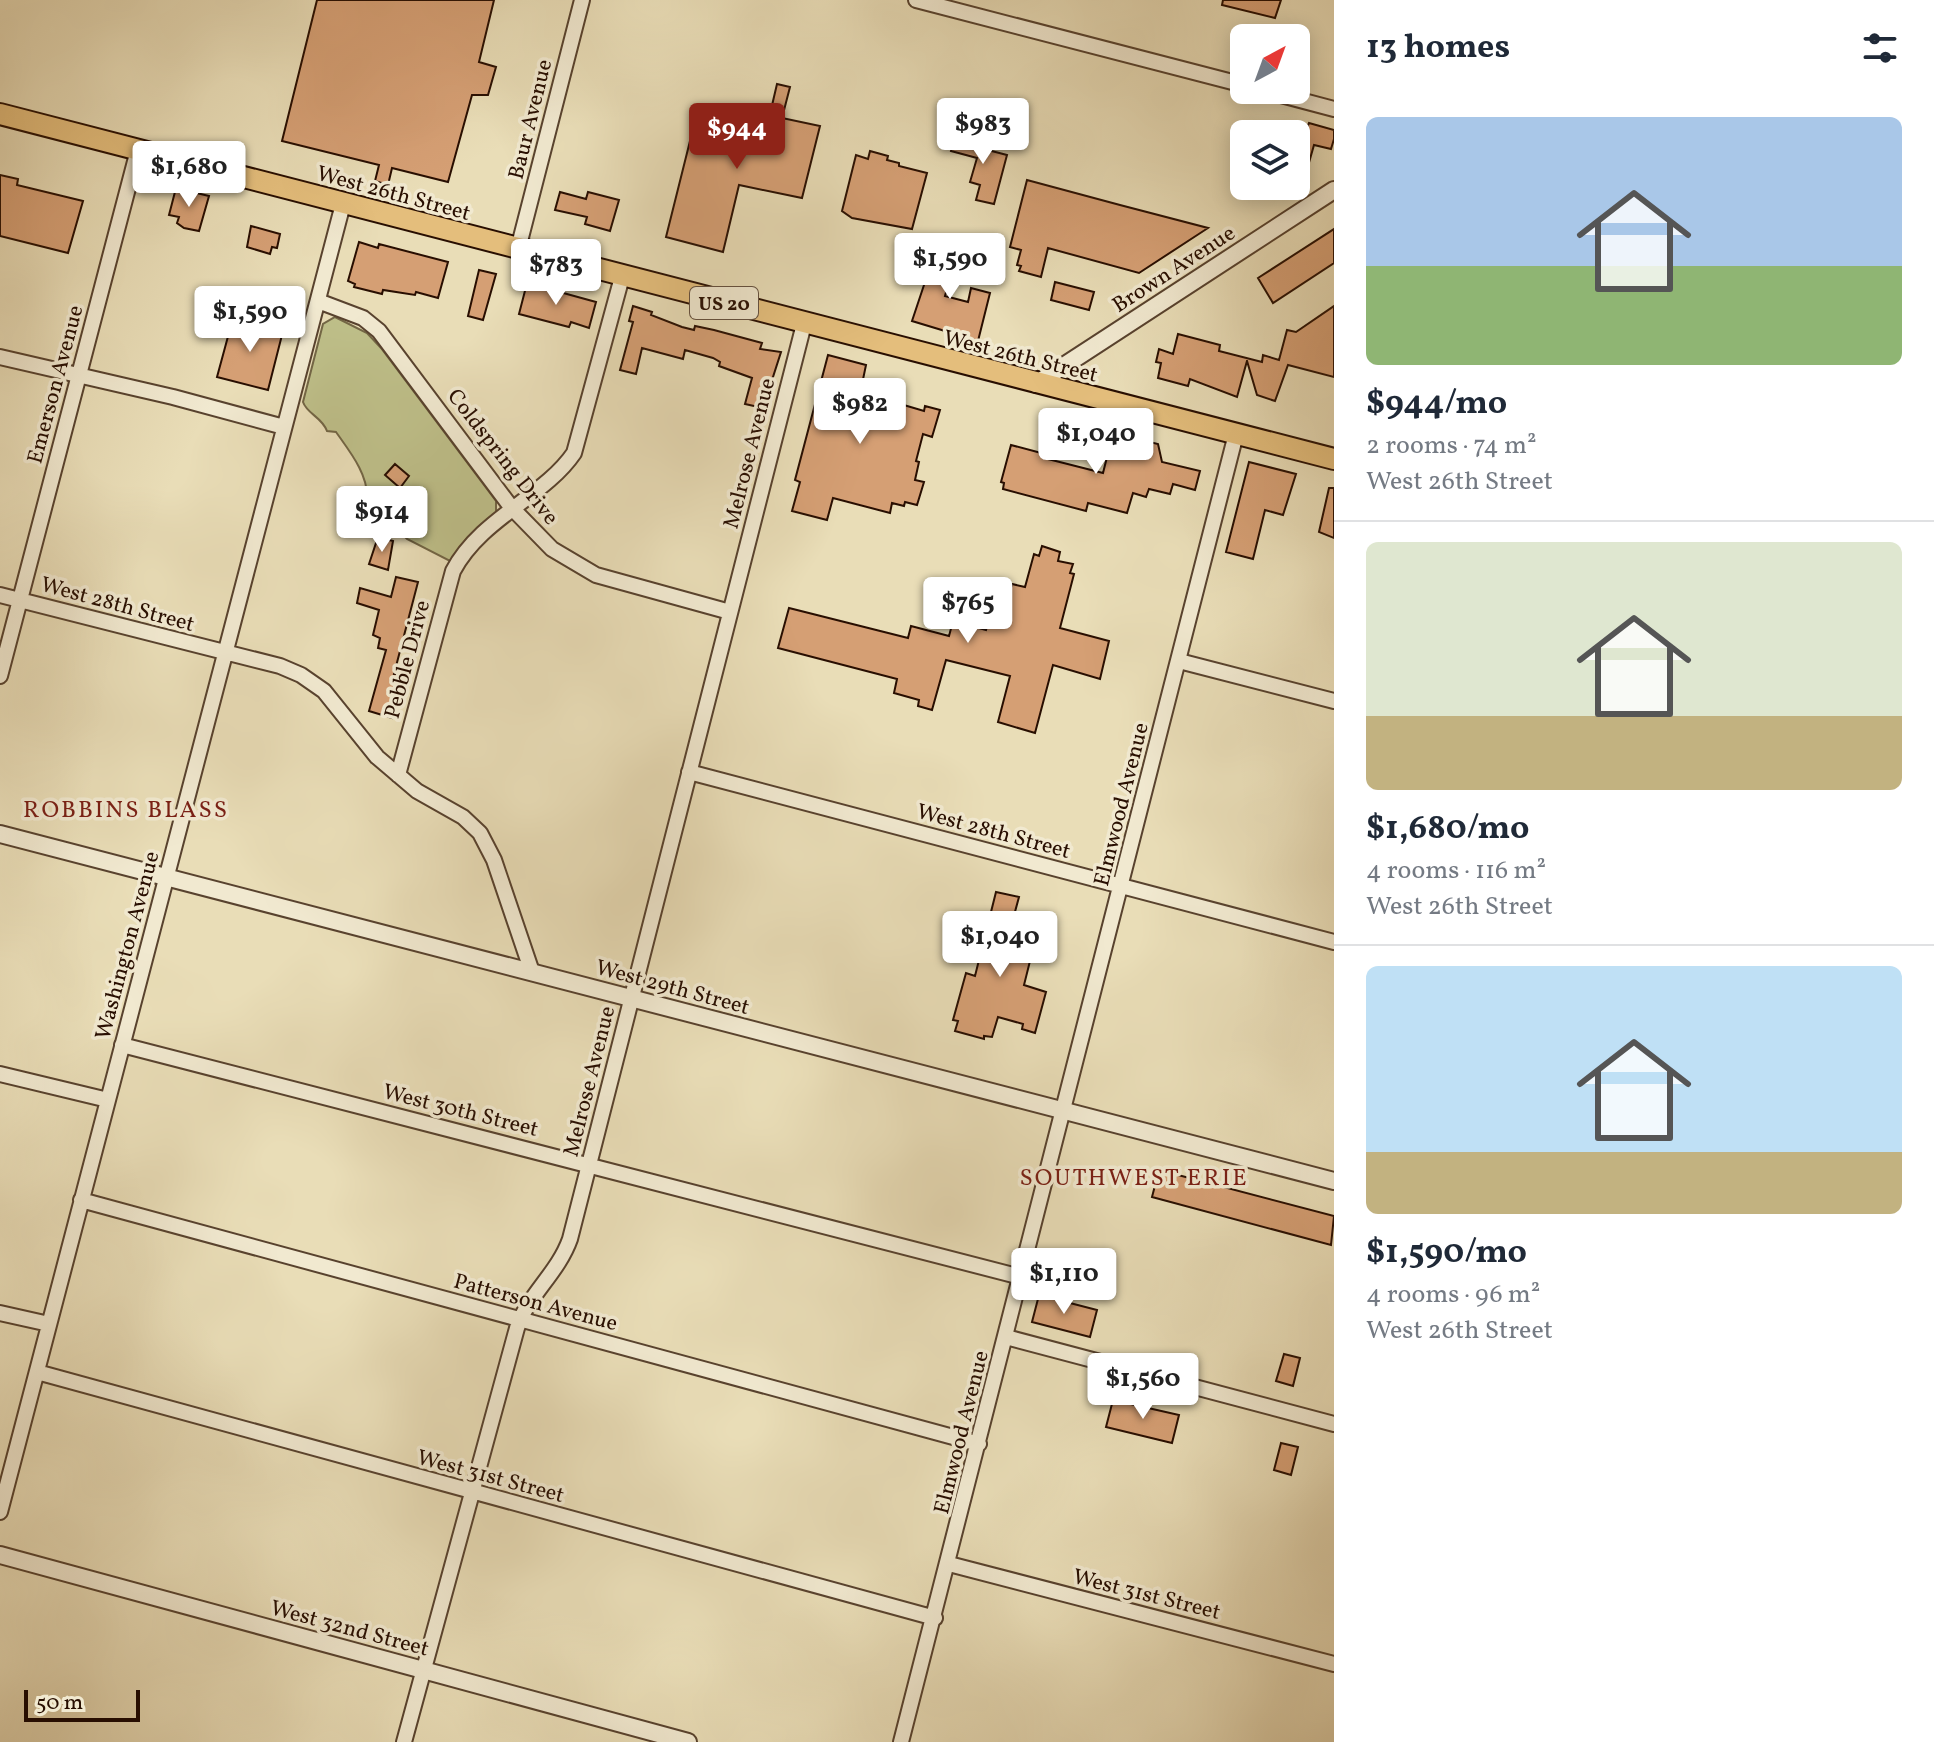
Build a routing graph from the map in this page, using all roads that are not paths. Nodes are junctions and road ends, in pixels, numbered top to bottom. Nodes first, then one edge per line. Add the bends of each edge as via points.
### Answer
1 (582, 0) edge
2 (916, 0) edge
3 (1230, 81) edge
4 (1310, 103) edge
5 (1334, 109) edge
6 (0, 114) edge
7 (138, 150) junction
8 (1334, 190) edge
9 (343, 204) junction
10 (518, 249) junction
11 (622, 277) junction
12 (318, 301) junction
13 (804, 324) junction
14 (0, 357) edge
15 (79, 376) junction
16 (1036, 384) junction
17 (284, 427) junction
18 (1236, 434) junction
19 (1334, 459) edge
20 (511, 507) junction
21 (0, 595) edge
22 (20, 600) junction
23 (730, 612) junction
24 (224, 653) junction
25 (1179, 661) junction
26 (0, 676) edge
27 (1334, 701) edge
28 (689, 772) junction
29 (398, 775) junction
30 (0, 834) edge
31 (166, 877) junction
32 (1121, 886) junction
33 (1334, 942) edge
34 (532, 972) junction
35 (631, 998) junction
36 (122, 1045) junction
37 (0, 1074) edge
38 (108, 1100) junction
39 (1064, 1111) junction
40 (589, 1164) junction
41 (1334, 1181) edge
42 (81, 1200) junction
43 (1021, 1277) junction
44 (0, 1313) edge
45 (520, 1319) junction
46 (49, 1324) junction
47 (1006, 1337) junction
48 (37, 1372) junction
49 (1334, 1424) edge
50 (979, 1444) junction
51 (472, 1493) junction
52 (0, 1512) edge
53 (0, 1555) edge
54 (949, 1564) junction
55 (935, 1618) junction
56 (1334, 1664) edge
57 (424, 1670) junction
58 (404, 1742) edge
59 (688, 1742) edge
60 (901, 1742) edge

1 - 10 street, Baur Avenue
2 - 3 street
4 - 5 street
6 - 7 main road, West 26th Street / US 20
7 - 9 main road, West 26th Street / US 20
7 - 15 street, Emerson Avenue
8 - 16 street, Brown Avenue
9 - 10 main road, West 26th Street / US 20
9 - 12 street, Washington Avenue
10 - 11 main road, West 26th Street / US 20
11 - 13 main road, West 26th Street / US 20
11 - 20 street, Pebble Drive via 574,453
12 - 17 street, Washington Avenue
12 - 20 street, Coldspring Drive via 363,318 379,331
13 - 16 main road, West 26th Street / US 20
13 - 23 street, Melrose Avenue
14 - 15 street
15 - 17 street
15 - 22 street, Emerson Avenue
16 - 18 main road, West 26th Street / US 20
17 - 24 street, Washington Avenue
18 - 19 main road, West 26th Street / US 20
18 - 25 street, Elmwood Avenue
20 - 23 street, Coldspring Drive via 540,539 588,572
20 - 29 street, Pebble Drive via 471,545 453,571
21 - 22 street, West 28th Street
22 - 24 street, West 28th Street
22 - 26 street, Emerson Avenue
23 - 28 street, Melrose Avenue
24 - 29 street, West 28th Street via 293,671 316,685
24 - 31 street, Washington Avenue
25 - 27 street
25 - 32 street, Elmwood Avenue
28 - 32 street, West 28th Street
28 - 35 street, Melrose Avenue
29 - 34 street, West 28th Street via 480,833
30 - 31 street, West 29th Street
31 - 34 street, West 29th Street
31 - 36 street, Washington Avenue
32 - 33 street, West 28th Street
32 - 39 street, Elmwood Avenue
34 - 35 street, West 29th Street
35 - 39 street, West 29th Street
35 - 40 street, Melrose Avenue
36 - 38 street, Washington Avenue
36 - 40 street, West 30th Street
37 - 38 street
38 - 42 street, Washington Avenue
39 - 41 street, West 29th Street
39 - 43 street, Elmwood Avenue
40 - 43 street, West 30th Street
40 - 45 street, Melrose Avenue via 566,1250
42 - 45 street, Patterson Avenue
42 - 46 street, Washington Avenue
43 - 47 street, Elmwood Avenue
44 - 46 street
45 - 50 street, Patterson Avenue
45 - 51 street, Melrose Avenue
46 - 48 street, Washington Avenue
47 - 49 street
47 - 50 street, Elmwood Avenue
48 - 51 street, West 31st Street
48 - 52 street, Washington Avenue
50 - 54 street, Elmwood Avenue
51 - 55 street, West 31st Street
51 - 57 street, Melrose Avenue
53 - 57 street, West 32nd Street
54 - 55 street, Elmwood Avenue
54 - 56 street, West 31st Street
55 - 60 street, Elmwood Avenue
57 - 58 street, Melrose Avenue
57 - 59 street, West 32nd Street

